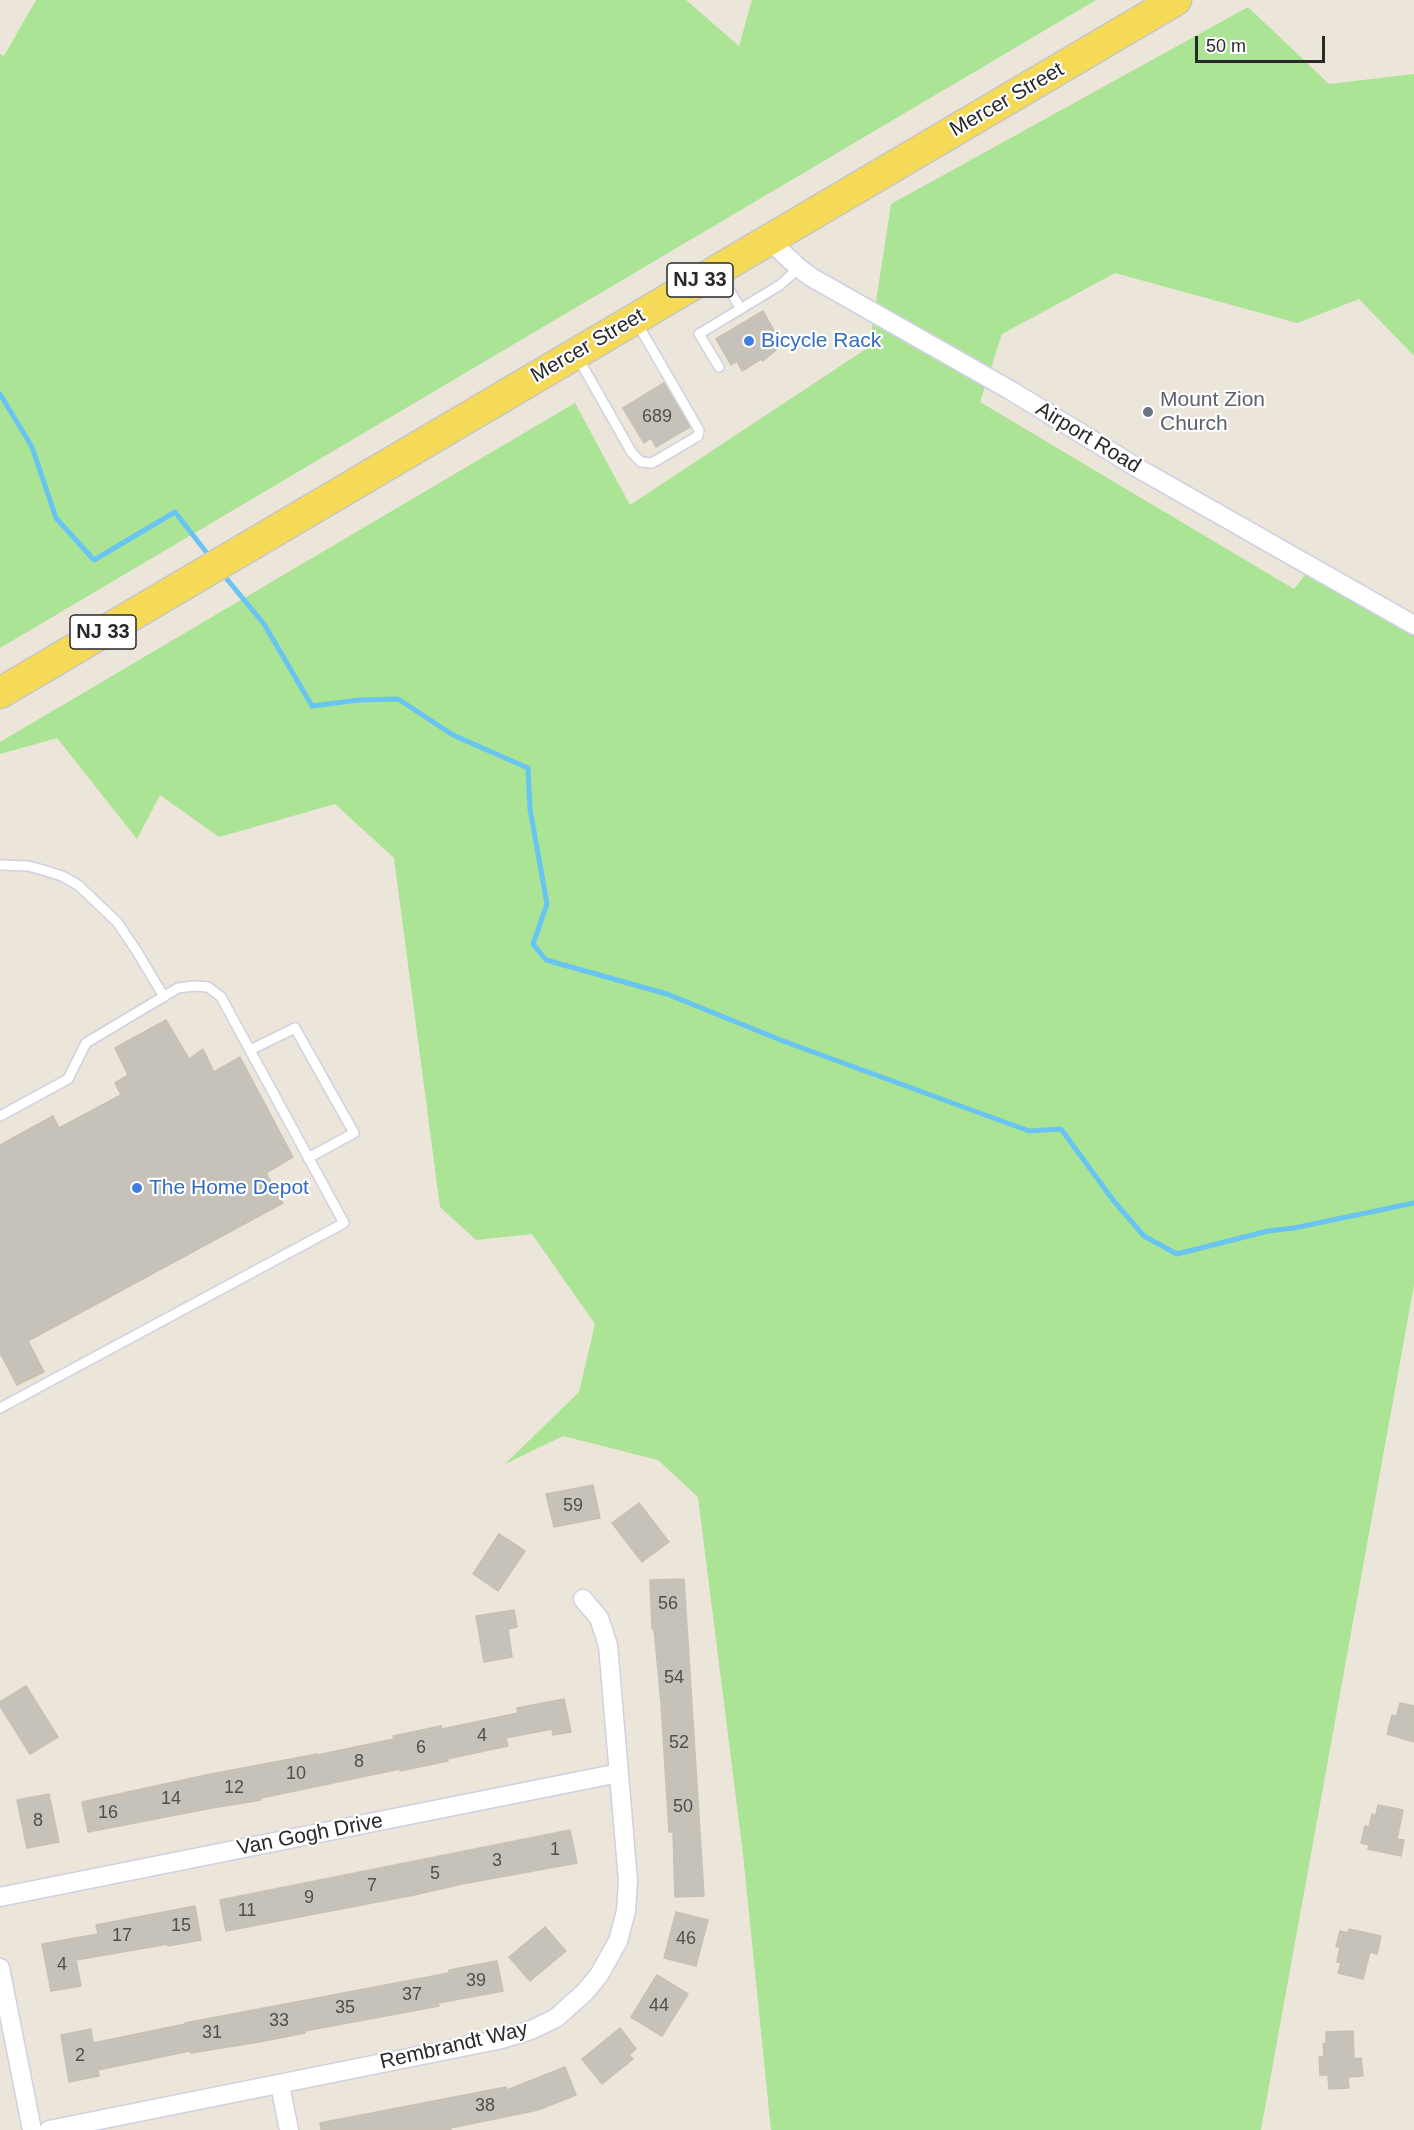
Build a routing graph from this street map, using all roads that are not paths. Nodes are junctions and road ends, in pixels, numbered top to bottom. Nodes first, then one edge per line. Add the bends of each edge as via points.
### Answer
1 (1176, 0) edge
2 (769, 240) junction
3 (799, 268) junction
4 (717, 270) junction
5 (741, 309) junction
6 (634, 319) junction
7 (575, 353) junction
8 (719, 367) dead end
9 (1414, 625) edge
10 (0, 693) edge
11 (0, 865) edge
12 (164, 997) junction
13 (250, 1050) junction
14 (0, 1116) edge
15 (308, 1158) junction
16 (0, 1408) edge
17 (583, 1599) dead end
18 (619, 1773) junction
19 (0, 1897) edge
20 (0, 1968) edge
21 (280, 2085) junction
22 (32, 2130) edge
23 (49, 2130) edge
24 (289, 2130) edge

1 - 2 main road, Mercer Street / NJ 33
2 - 3 street, Airport Road
2 - 4 main road, Mercer Street / NJ 33
3 - 5 lane
3 - 9 street, Airport Road
4 - 5 lane
4 - 6 main road, Mercer Street / NJ 33
5 - 8 lane via 699,334
6 - 7 main road, Mercer Street / NJ 33
6 - 7 lane via 699,430 698,436 652,463 641,462 632,453
7 - 10 main road, Mercer Street / NJ 33
11 - 12 lane via 28,866 78,885 117,922
12 - 13 lane via 178,988 208,987 221,997
12 - 14 lane via 86,1043 68,1079
13 - 15 lane
13 - 15 lane via 295,1028 354,1133
15 - 16 lane via 344,1223
17 - 18 street, Rembrandt Way via 599,1618 605,1633
18 - 19 street, Van Gogh Drive
18 - 21 street, Rembrandt Way via 628,1871 626,1911 612,1953 576,2001 556,2018 518,2034
20 - 22 street
21 - 23 street, Rembrandt Way
21 - 24 street

